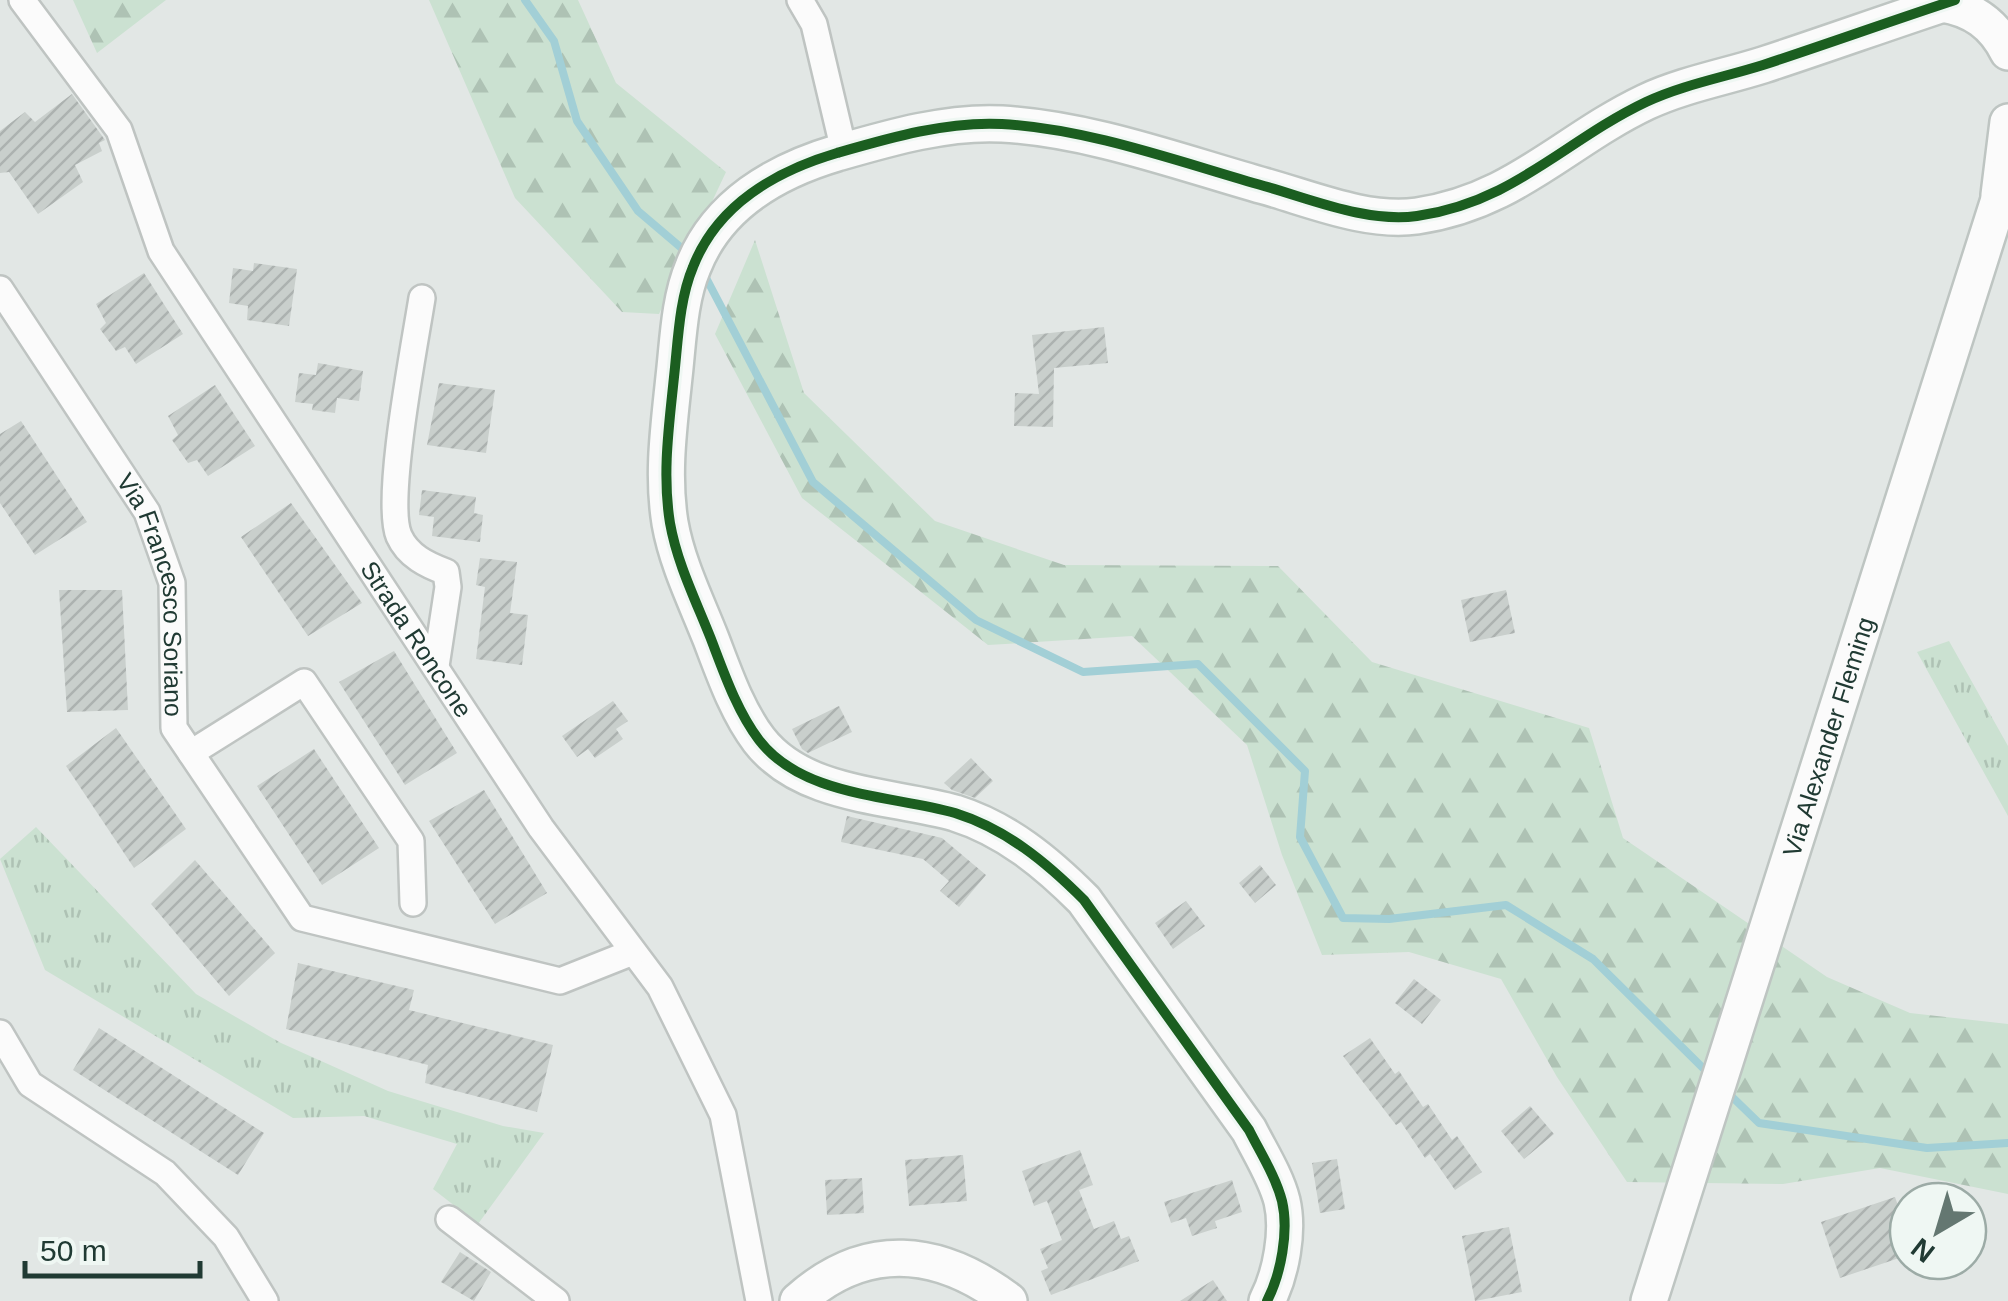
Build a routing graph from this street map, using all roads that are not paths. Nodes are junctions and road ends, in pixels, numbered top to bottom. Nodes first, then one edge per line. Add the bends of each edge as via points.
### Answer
1 (22, 0) edge
2 (800, 0) edge
3 (1948, 1) edge
4 (2008, 52) edge
5 (2008, 122) edge
6 (844, 151) junction
7 (2004, 184) edge
8 (0, 289) edge
9 (422, 298) dead end
10 (436, 666) junction
11 (191, 753) junction
12 (413, 903) dead end
13 (633, 952) junction
14 (0, 1033) edge
15 (449, 1219) dead end
16 (265, 1301) edge
17 (556, 1301) edge
18 (759, 1301) edge
19 (798, 1301) edge
20 (1009, 1301) edge
21 (1267, 1301) edge
22 (1649, 1301) edge

1 - 10 street, Strada Roncone via 119,130 161,251
2 - 6 street via 814,24
3 - 4 street via 1992,27
3 - 6 street via 1648,101 1488,196 1409,218 1357,212 1108,142 999,124
5 - 7 street, Via Alexander Fleming
6 - 21 street via 796,165 744,198 694,262 678,341 666,470 683,569 744,716 788,767 824,783 958,814 1005,834 1084,900 1249,1130 1268,1168 1282,1202 1283,1235
7 - 22 street, Via Alexander Fleming
8 - 11 street, Via Francesco Soriano via 147,512 172,583 174,728
9 - 10 street via 395,483 398,534 419,562 446,572
10 - 13 street, Strada Roncone
11 - 12 street via 304,682 411,842
11 - 13 street, Via Francesco Soriano via 302,918 560,982
13 - 18 street, Strada Roncone via 660,987 723,1115
14 - 16 street via 30,1084 165,1174 226,1237
15 - 17 street
19 - 20 street via 840,1271 901,1256 970,1274

